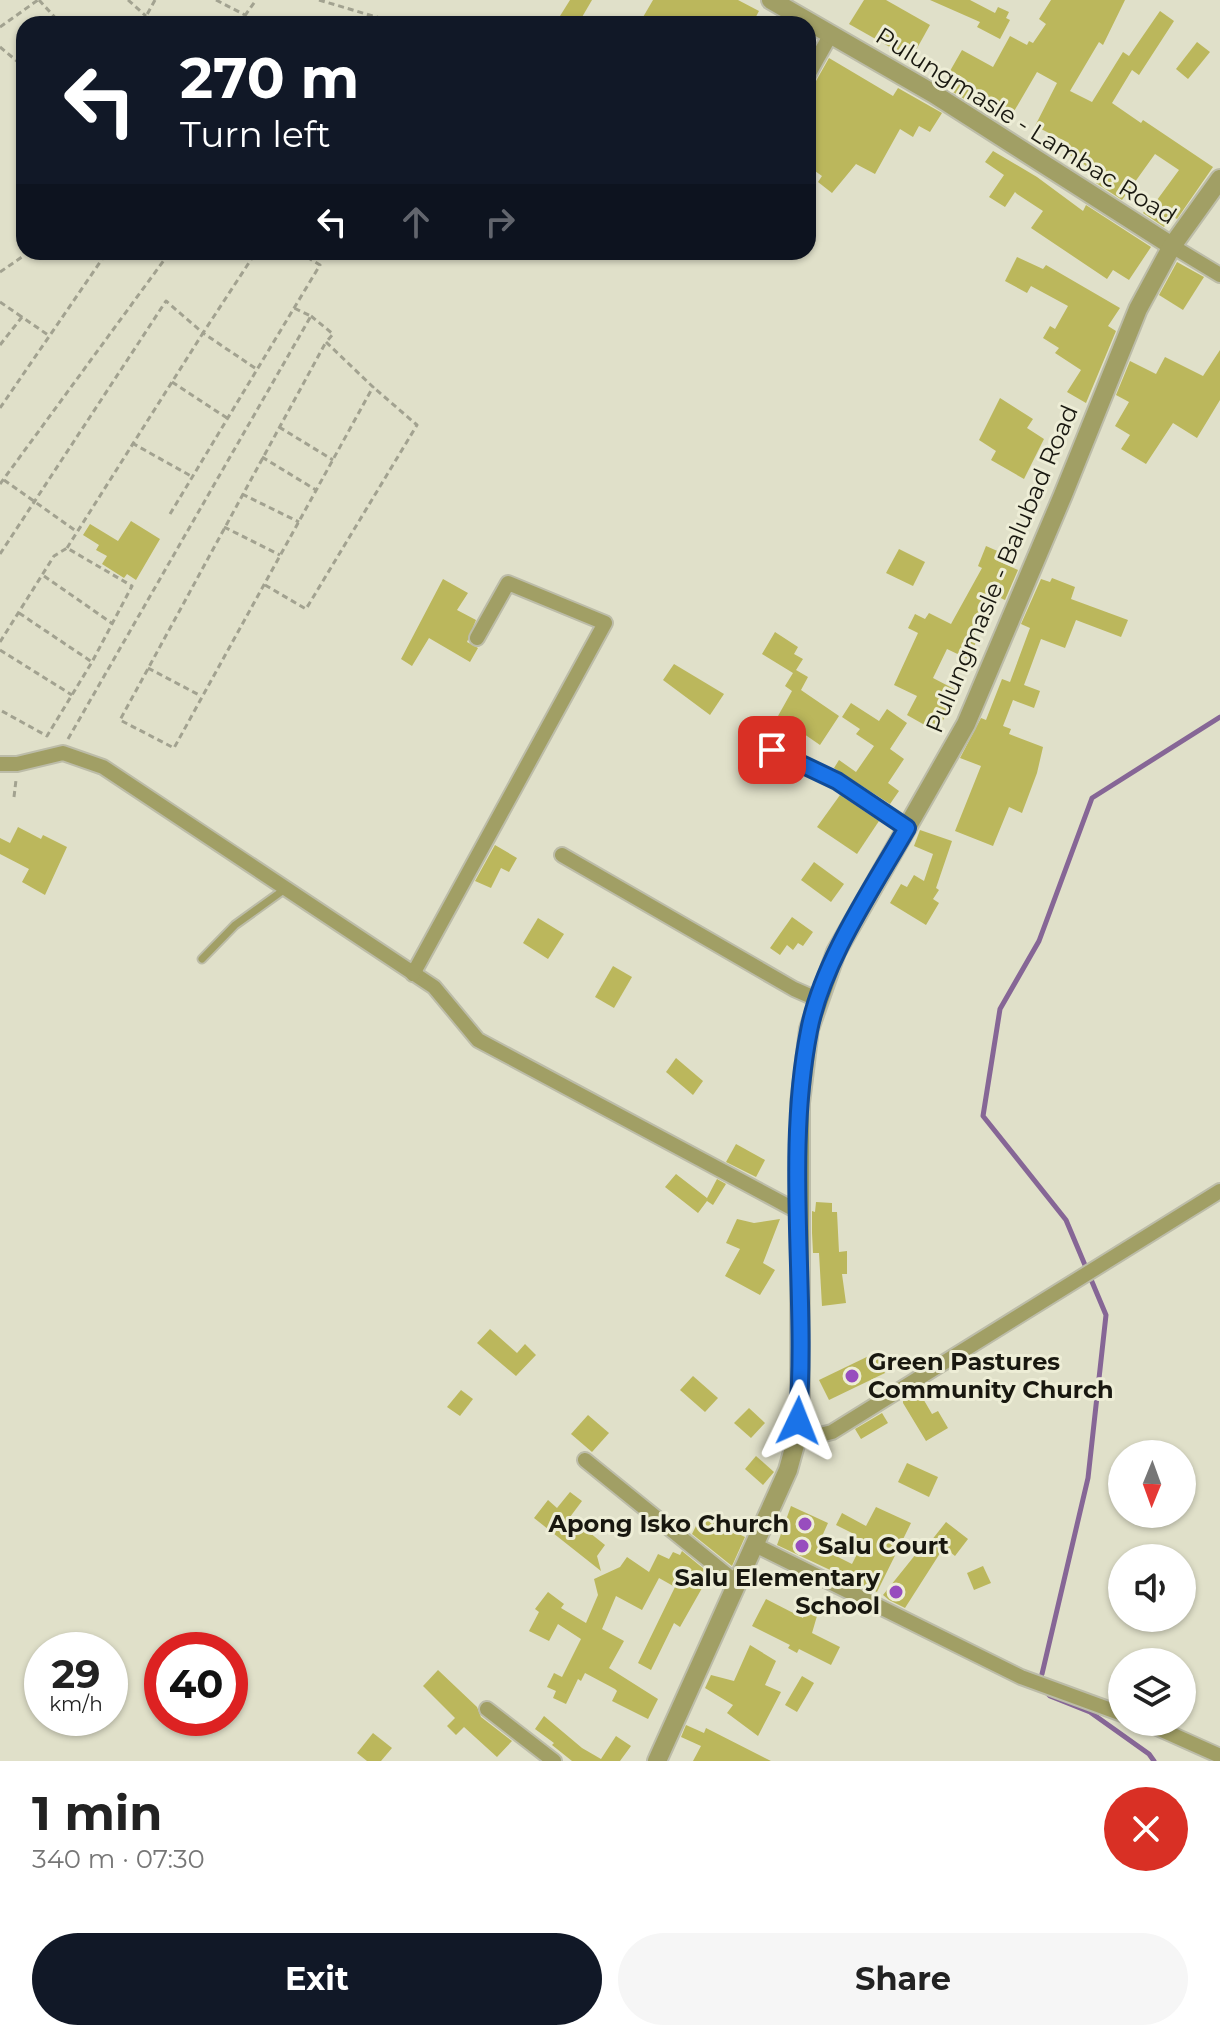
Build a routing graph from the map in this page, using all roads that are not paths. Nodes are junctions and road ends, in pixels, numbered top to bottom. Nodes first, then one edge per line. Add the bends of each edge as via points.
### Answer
1 (771, 0) edge
2 (799, 16) edge
3 (816, 26) edge
4 (831, 34) junction
5 (816, 61) edge
6 (1220, 179) edge
7 (1172, 246) junction
8 (1220, 275) edge
9 (477, 638) dead end
10 (772, 750) dead end
11 (0, 764) edge
12 (907, 828) junction
13 (562, 855) dead end
14 (287, 888) junction
15 (202, 959) dead end
16 (413, 974) junction
17 (819, 1000) junction
18 (1220, 1191) edge
19 (799, 1212) junction
20 (796, 1441) junction
21 (585, 1460) dead end
22 (755, 1545) junction
23 (737, 1583) junction
24 (487, 1709) dead end
25 (1108, 1709) edge
26 (1175, 1736) edge
27 (1220, 1756) edge
28 (554, 1761) edge
29 (657, 1761) edge

1 - 2 street, Pulungmasle - Lambac Road
3 - 4 street, Pulungmasle - Lambac Road
4 - 5 street
4 - 7 street, Pulungmasle - Lambac Road
6 - 7 street, Pulungmasle - Balubad Road
7 - 8 street
7 - 12 street, Pulungmasle - Balubad Road via 1138,309 966,724
9 - 16 street via 508,583 605,623
10 - 12 street via 837,781
11 - 14 street via 63,753 103,767
12 - 17 street, Pulungmasle - Balubad Road via 836,952
13 - 17 street
14 - 15 lane via 235,925
14 - 16 street
16 - 19 street via 434,987 478,1040
17 - 19 street, Pulungmasle - Balubad Road via 809,1029 800,1103
18 - 20 street via 832,1432
19 - 20 street, Pulungmasle - Balubad Road
20 - 22 street, Pulungmasle - Balubad Road
21 - 23 street
22 - 23 street, Pulungmasle - Balubad Road
22 - 25 street via 1021,1677
23 - 29 street, Pulungmasle - Balubad Road
24 - 28 street
26 - 27 street

